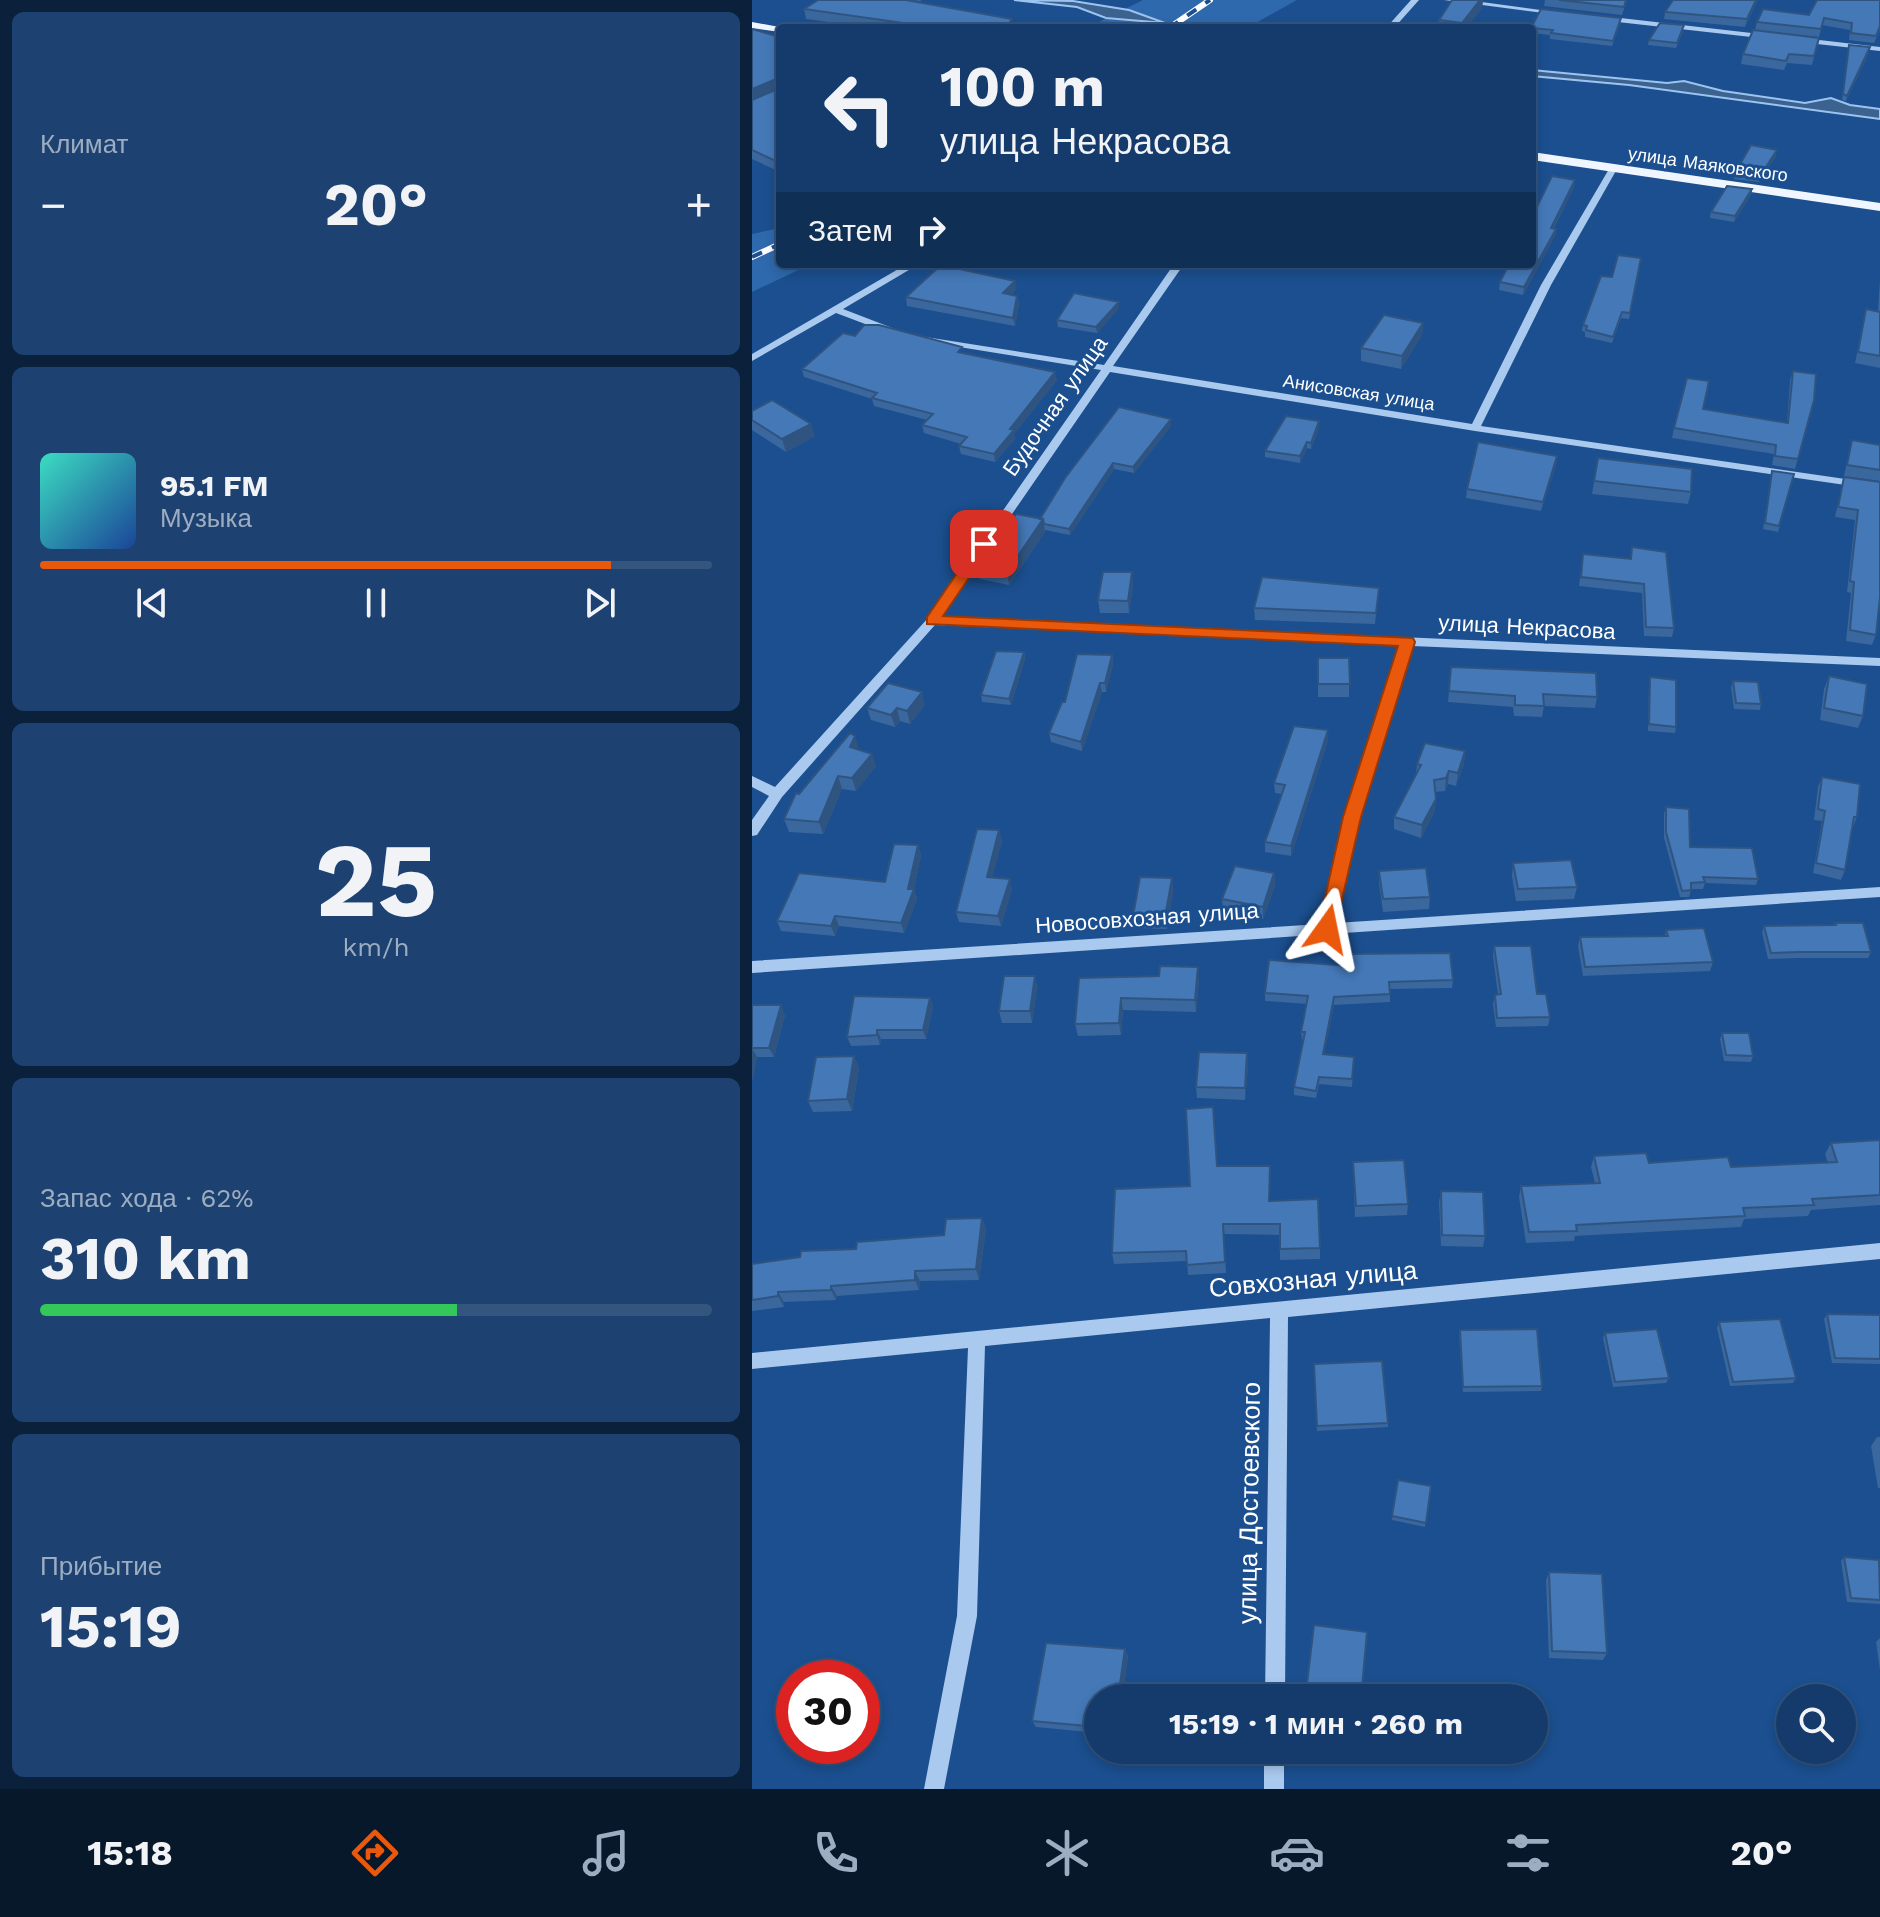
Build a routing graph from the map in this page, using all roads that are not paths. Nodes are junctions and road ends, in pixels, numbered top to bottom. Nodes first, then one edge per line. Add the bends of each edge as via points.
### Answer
1 (1415, 0) edge
2 (1448, 0) edge
3 (1571, 14) edge
4 (1587, 16) edge
5 (1394, 24) edge
6 (752, 25) edge
7 (776, 28) edge
8 (1772, 37) edge
9 (1787, 39) edge
10 (1880, 49) edge
11 (1536, 157) edge
12 (1613, 169) junction
13 (1880, 207) edge
14 (907, 268) edge
15 (1176, 268) edge
16 (836, 310) junction
17 (752, 358) edge
18 (1106, 367) junction
19 (1475, 428) junction
20 (1880, 487) edge
21 (932, 621) junction
22 (1407, 642) junction
23 (1880, 662) edge
24 (752, 781) edge
25 (777, 794) junction
26 (752, 831) edge
27 (1880, 892) edge
28 (1327, 929) junction
29 (752, 967) edge
30 (1880, 1251) edge
31 (1279, 1309) junction
32 (977, 1338) junction
33 (752, 1361) edge
34 (1275, 1684) edge
35 (1274, 1764) edge
36 (934, 1789) edge
37 (1274, 1789) edge

1 - 5 street
2 - 3 street
4 - 8 street
6 - 7 main road
9 - 10 street
11 - 12 main road, улица Маяковского
12 - 13 main road, улица Маяковского
12 - 19 street via 1546,285
14 - 16 street
15 - 18 street, Будочная улица
16 - 17 street
16 - 18 street, Анисовская улица via 903,335
18 - 19 street, Анисовская улица
18 - 21 street, Будочная улица
19 - 20 street, Анисовская улица
21 - 22 street, улица Некрасова
21 - 25 street, Будочная улица
22 - 23 street, улица Некрасова
22 - 28 street via 1352,817
24 - 25 street
25 - 26 street, Будочная улица
27 - 28 street, Новосовхозная улица
28 - 29 street, Новосовхозная улица
30 - 31 street, Совхозная улица
31 - 32 street, Совхозная улица
31 - 34 street, улица Достоевского
32 - 33 street, Совхозная улица
32 - 36 street via 967,1616
35 - 37 street

